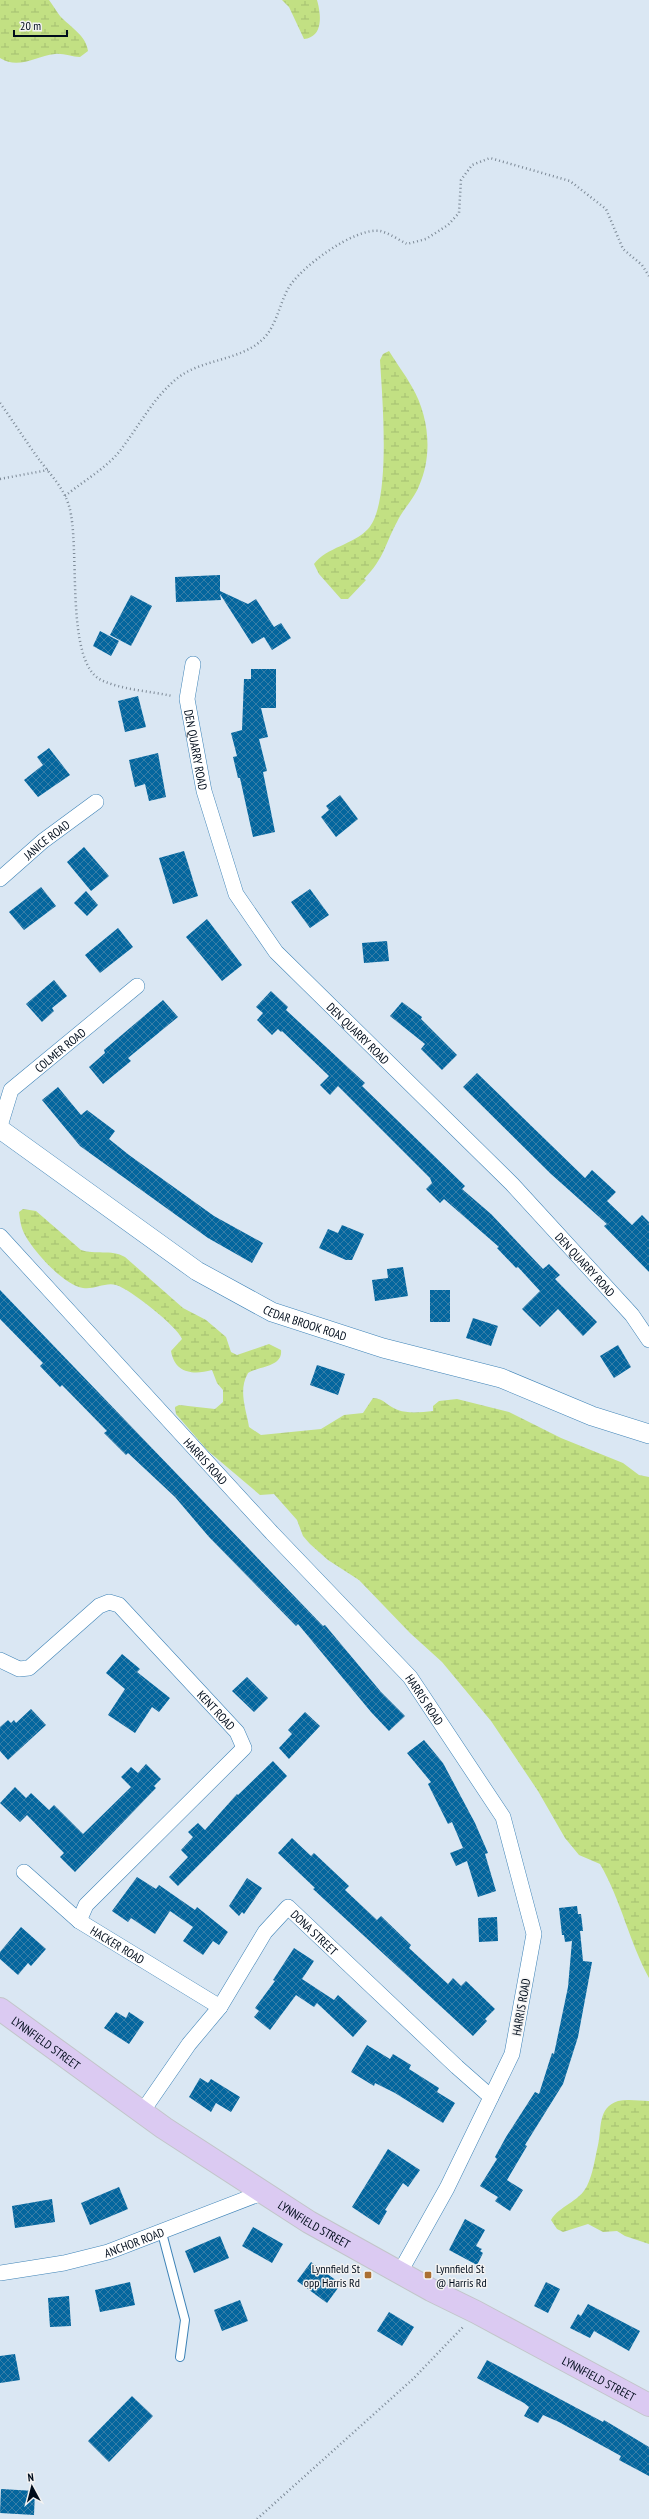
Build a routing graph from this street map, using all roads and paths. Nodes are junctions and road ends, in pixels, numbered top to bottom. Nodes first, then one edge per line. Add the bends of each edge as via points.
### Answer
1 (649, 276) edge
2 (0, 403) edge
3 (48, 470) junction
4 (0, 479) edge
5 (65, 496) junction
6 (193, 664) dead end
7 (187, 699) junction
8 (96, 802) dead end
9 (0, 879) edge
10 (137, 986) dead end
11 (0, 1126) edge
12 (0, 1129) edge
13 (0, 1236) edge
14 (649, 1340) edge
15 (649, 1434) edge
16 (0, 1660) edge
17 (24, 1872) dead end
18 (79, 1921) junction
19 (220, 2006) junction
20 (0, 2009) edge
21 (492, 2096) junction
22 (142, 2112) junction
23 (264, 2192) junction
24 (162, 2233) junction
25 (400, 2272) junction
26 (0, 2273) edge
27 (476, 2312) junction
28 (180, 2357) dead end
29 (649, 2405) edge
30 (257, 2519) edge

1 - 5 path via 642,265 623,249 606,209 570,181 490,158 472,165 460,180 458,212 448,224 426,239 415,244 407,244 380,231 366,232 332,247 288,288 277,317 264,338 243,351 202,365 175,380 149,408 118,453
2 - 3 path
3 - 4 path
3 - 5 path
5 - 7 path via 75,536 75,619 90,672 101,680 120,686
6 - 7 street, DEN QUARRY ROAD
7 - 14 street, DEN QUARRY ROAD via 204,791 236,894 276,952 512,1184 632,1315
8 - 9 street, JANICE ROAD via 43,840
10 - 11 street, COLMER ROAD via 11,1090
12 - 15 street, CEDAR BROOK ROAD via 197,1271 272,1312 383,1348 501,1378 592,1416
13 - 21 street, HARRIS ROAD via 256,1515 410,1677 503,1817 534,1934 512,2054
16 - 18 street, KENT ROAD via 19,1669 29,1668 99,1606 110,1602 119,1605 237,1732 244,1748 86,1905
17 - 18 street, HACKER ROAD
18 - 19 street, HACKER ROAD
19 - 21 street, DONA STREET via 265,1932 288,1907 457,2067
19 - 22 street, DONA STREET via 189,2044
20 - 22 main road, LYNNFIELD STREET
21 - 25 street, HARRIS ROAD via 447,2188
22 - 23 main road, LYNNFIELD STREET
23 - 24 street, ANCHOR ROAD
23 - 25 main road, LYNNFIELD STREET via 309,2222
24 - 26 street, ANCHOR ROAD via 85,2258
24 - 28 lane via 185,2320
25 - 27 main road, LYNNFIELD STREET
27 - 29 main road, LYNNFIELD STREET
27 - 30 path via 412,2379

